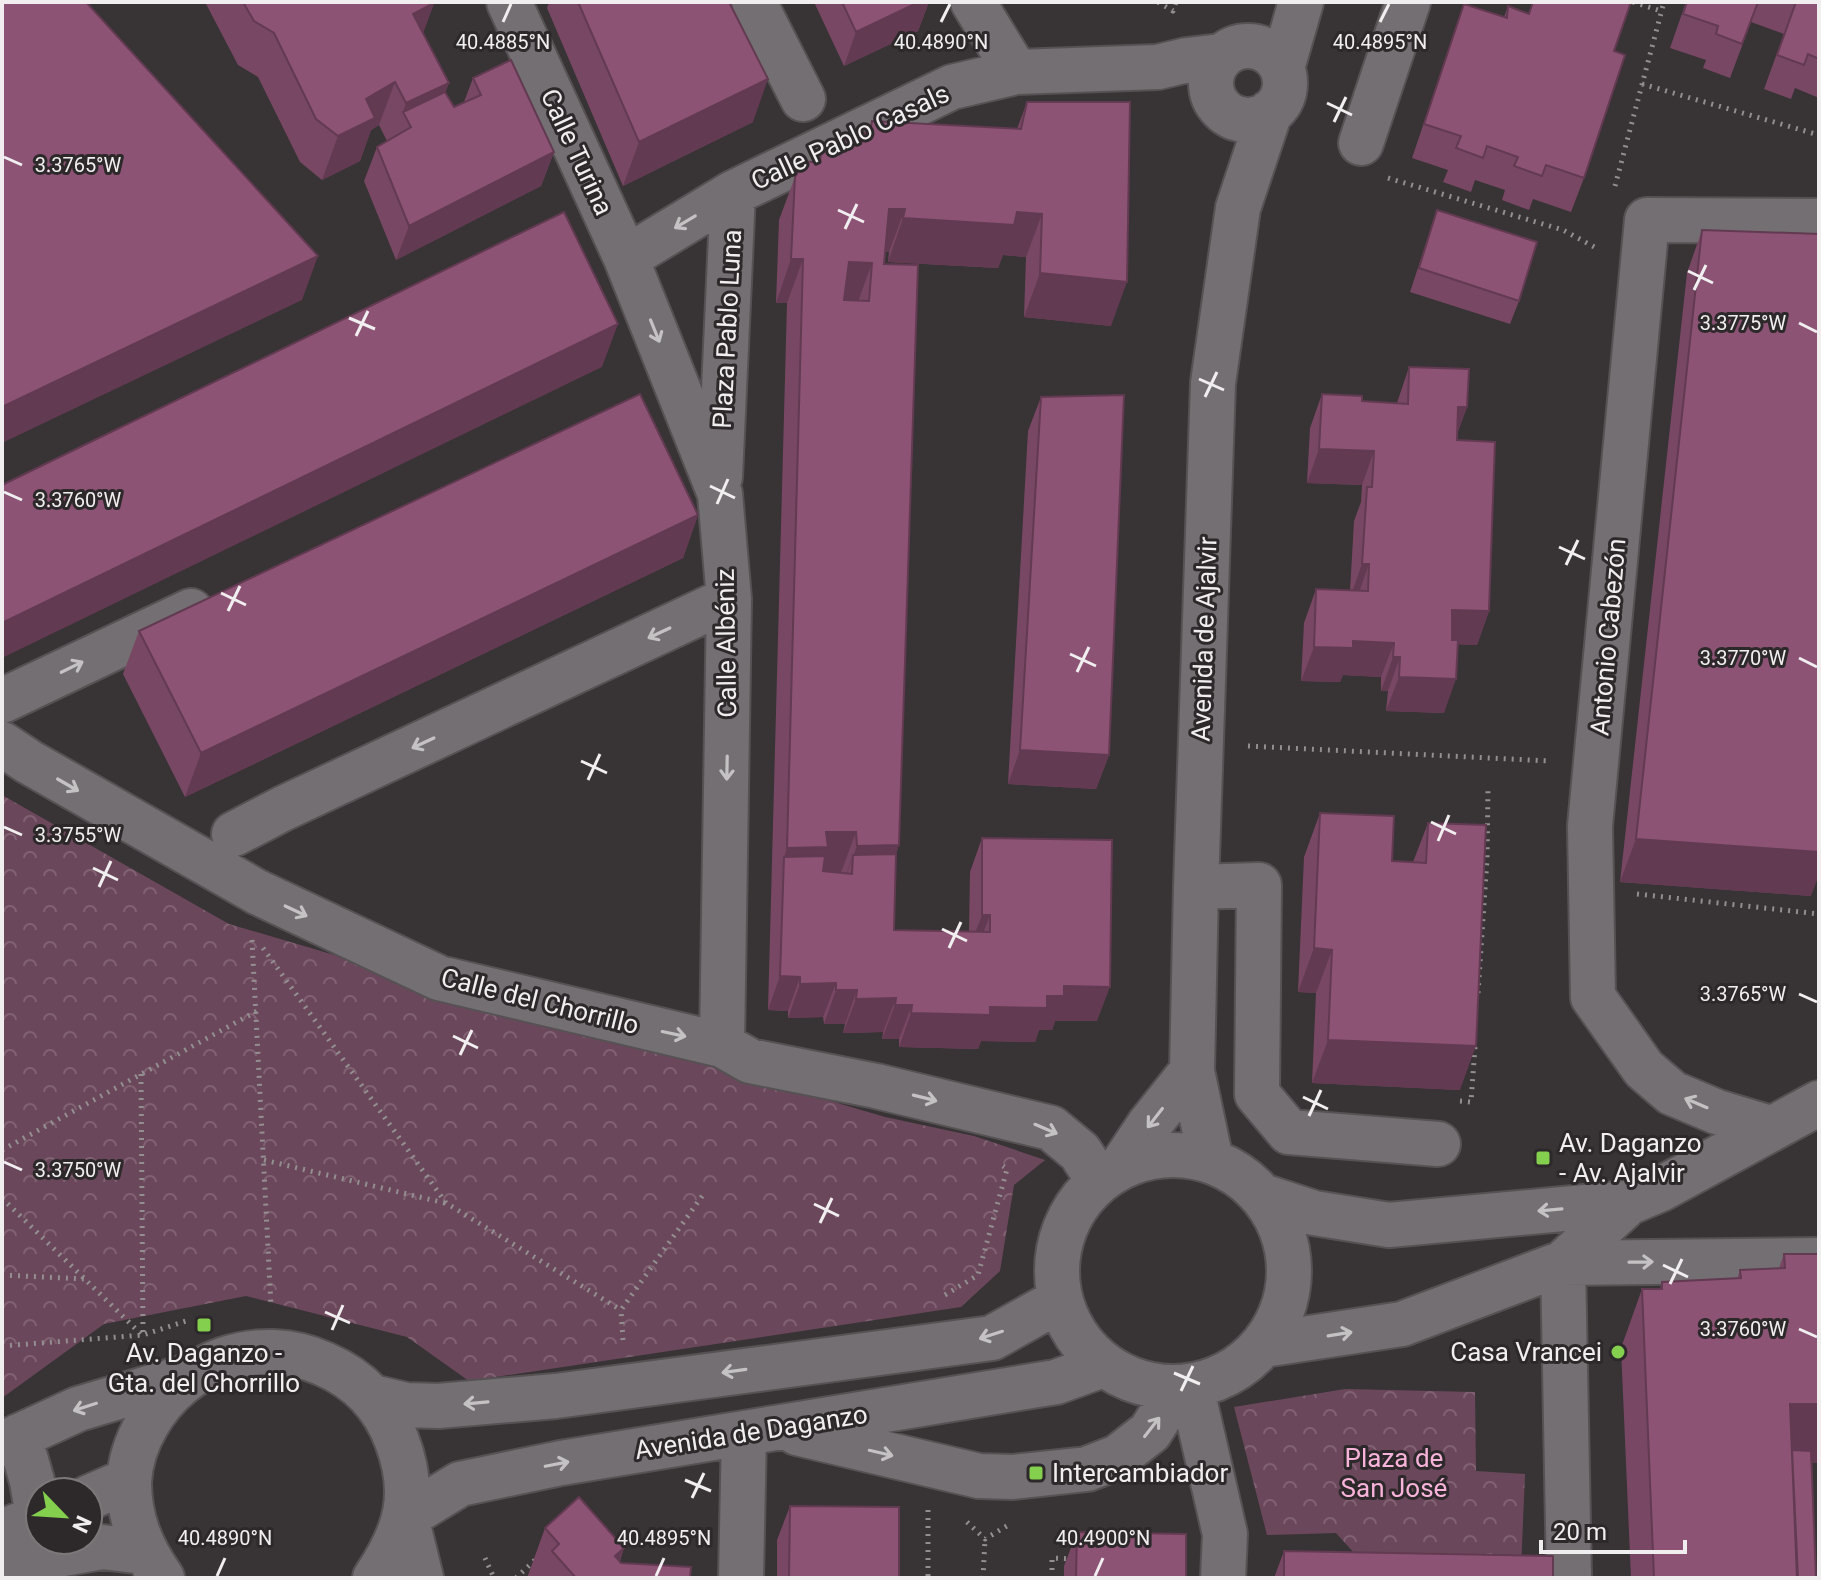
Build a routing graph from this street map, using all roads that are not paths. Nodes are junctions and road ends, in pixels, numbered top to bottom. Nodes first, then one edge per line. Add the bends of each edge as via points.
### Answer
1 (509, 2) edge
2 (754, 2) edge
3 (973, 2) edge
4 (1272, 2) edge
5 (1301, 2) edge
6 (1408, 2) edge
7 (1233, 51) junction
8 (1158, 67) junction
9 (1282, 68) junction
10 (1016, 72) junction
11 (803, 99) dead end
12 (1220, 107) junction
13 (1270, 112) junction
14 (1372, 160) road end
15 (733, 193) junction
16 (1238, 208) junction
17 (1819, 221) edge
18 (626, 258) junction
19 (675, 382) junction
20 (634, 400) edge
21 (720, 494) junction
22 (221, 596) edge
23 (729, 599) junction
24 (2, 701) edge
25 (2, 744) edge
26 (234, 834) dead end
27 (1196, 887) junction
28 (722, 1045) junction
29 (1192, 1071) junction
30 (1803, 1107) edge
31 (1438, 1144) dead end
32 (1211, 1161) junction
33 (1110, 1174) junction
34 (1262, 1196) junction
35 (1628, 1203) junction
36 (1819, 1260) edge
37 (1563, 1263) junction
38 (1060, 1300) junction
39 (1263, 1345) junction
40 (1103, 1365) junction
41 (187, 1377) junction
42 (1185, 1387) junction
43 (372, 1397) junction
44 (761, 1431) junction
45 (10, 1440) edge
46 (29, 1476) edge
47 (129, 1480) junction
48 (104, 1491) edge
49 (406, 1517) junction
50 (104, 1548) edge
51 (24, 1553) edge
52 (153, 1565) edge
53 (2, 1568) edge
54 (375, 1578) edge
55 (421, 1578) edge
56 (741, 1578) edge
57 (1223, 1578) edge
58 (1569, 1578) edge

1 - 18 street, Calle Turina
2 - 11 street
3 - 10 street
4 - 7 street
5 - 9 street
6 - 14 street
7 - 8 street, Calle Pablo Casals
7 - 9 street via 1267,51
7 - 12 street via 1210,78
8 - 10 street, Calle Pablo Casals
8 - 12 street
9 - 13 street via 1284,92
10 - 15 street, Calle Pablo Casals via 952,87
12 - 13 street via 1247,120
12 - 16 street via 1226,164
13 - 16 street
15 -> 18 street, Plaza Pablo Luna
15 - 21 street, Plaza Pablo Luna
16 - 27 street, Avenida de Ajalvir via 1213,383
30 -> 17 street, Antonio Cabezón via 1717,1112 1672,1093 1625,1046 1593,997 1590,826 1647,220
18 -> 19 street, Calle Albéniz
19 - 20 street
19 - 21 street, Calle Albéniz
21 - 23 street, Calle Albéniz
24 -> 22 street
23 -> 26 street
23 -> 28 street, Calle Albéniz
25 -> 28 street, Calle del Chorrillo via 257,892 439,978
27 - 29 street, Avenida de Ajalvir
27 - 31 street via 1259,885 1257,1094 1289,1132
28 -> 33 street, Calle del Chorrillo via 750,1061 1051,1128
29 - 32 street, Avenida de Ajalvir
29 -> 33 street
30 - 35 street
32 - 33 street via 1151,1157
32 - 34 street via 1239,1175
33 - 38 street via 1067,1223 1057,1261
35 -> 34 street via 1389,1225 1314,1213
34 - 39 street via 1282,1231 1290,1271 1283,1310
35 - 37 street
37 -> 36 street
39 -> 37 street via 1402,1324
37 - 58 street
38 - 40 street via 1076,1336
38 -> 43 street via 992,1338 556,1396 438,1406
39 - 42 street via 1239,1367
40 - 42 street via 1138,1383
40 - 44 street, Avenida de Daganzo via 1056,1382
41 - 43 street via 224,1358 264,1350 306,1356 343,1372
41 -> 45 street via 78,1409
41 - 47 street via 158,1406 137,1442
44 -> 42 street via 979,1476 1013,1477 1087,1469 1118,1457 1150,1432
42 - 57 street via 1225,1534
43 - 49 street via 402,1454
49 -> 44 street, Avenida de Daganzo via 460,1484
44 - 56 street
45 - 46 street
47 - 48 street
47 - 52 street via 132,1517
49 - 54 street
49 - 55 street
50 - 52 street
51 - 53 street

